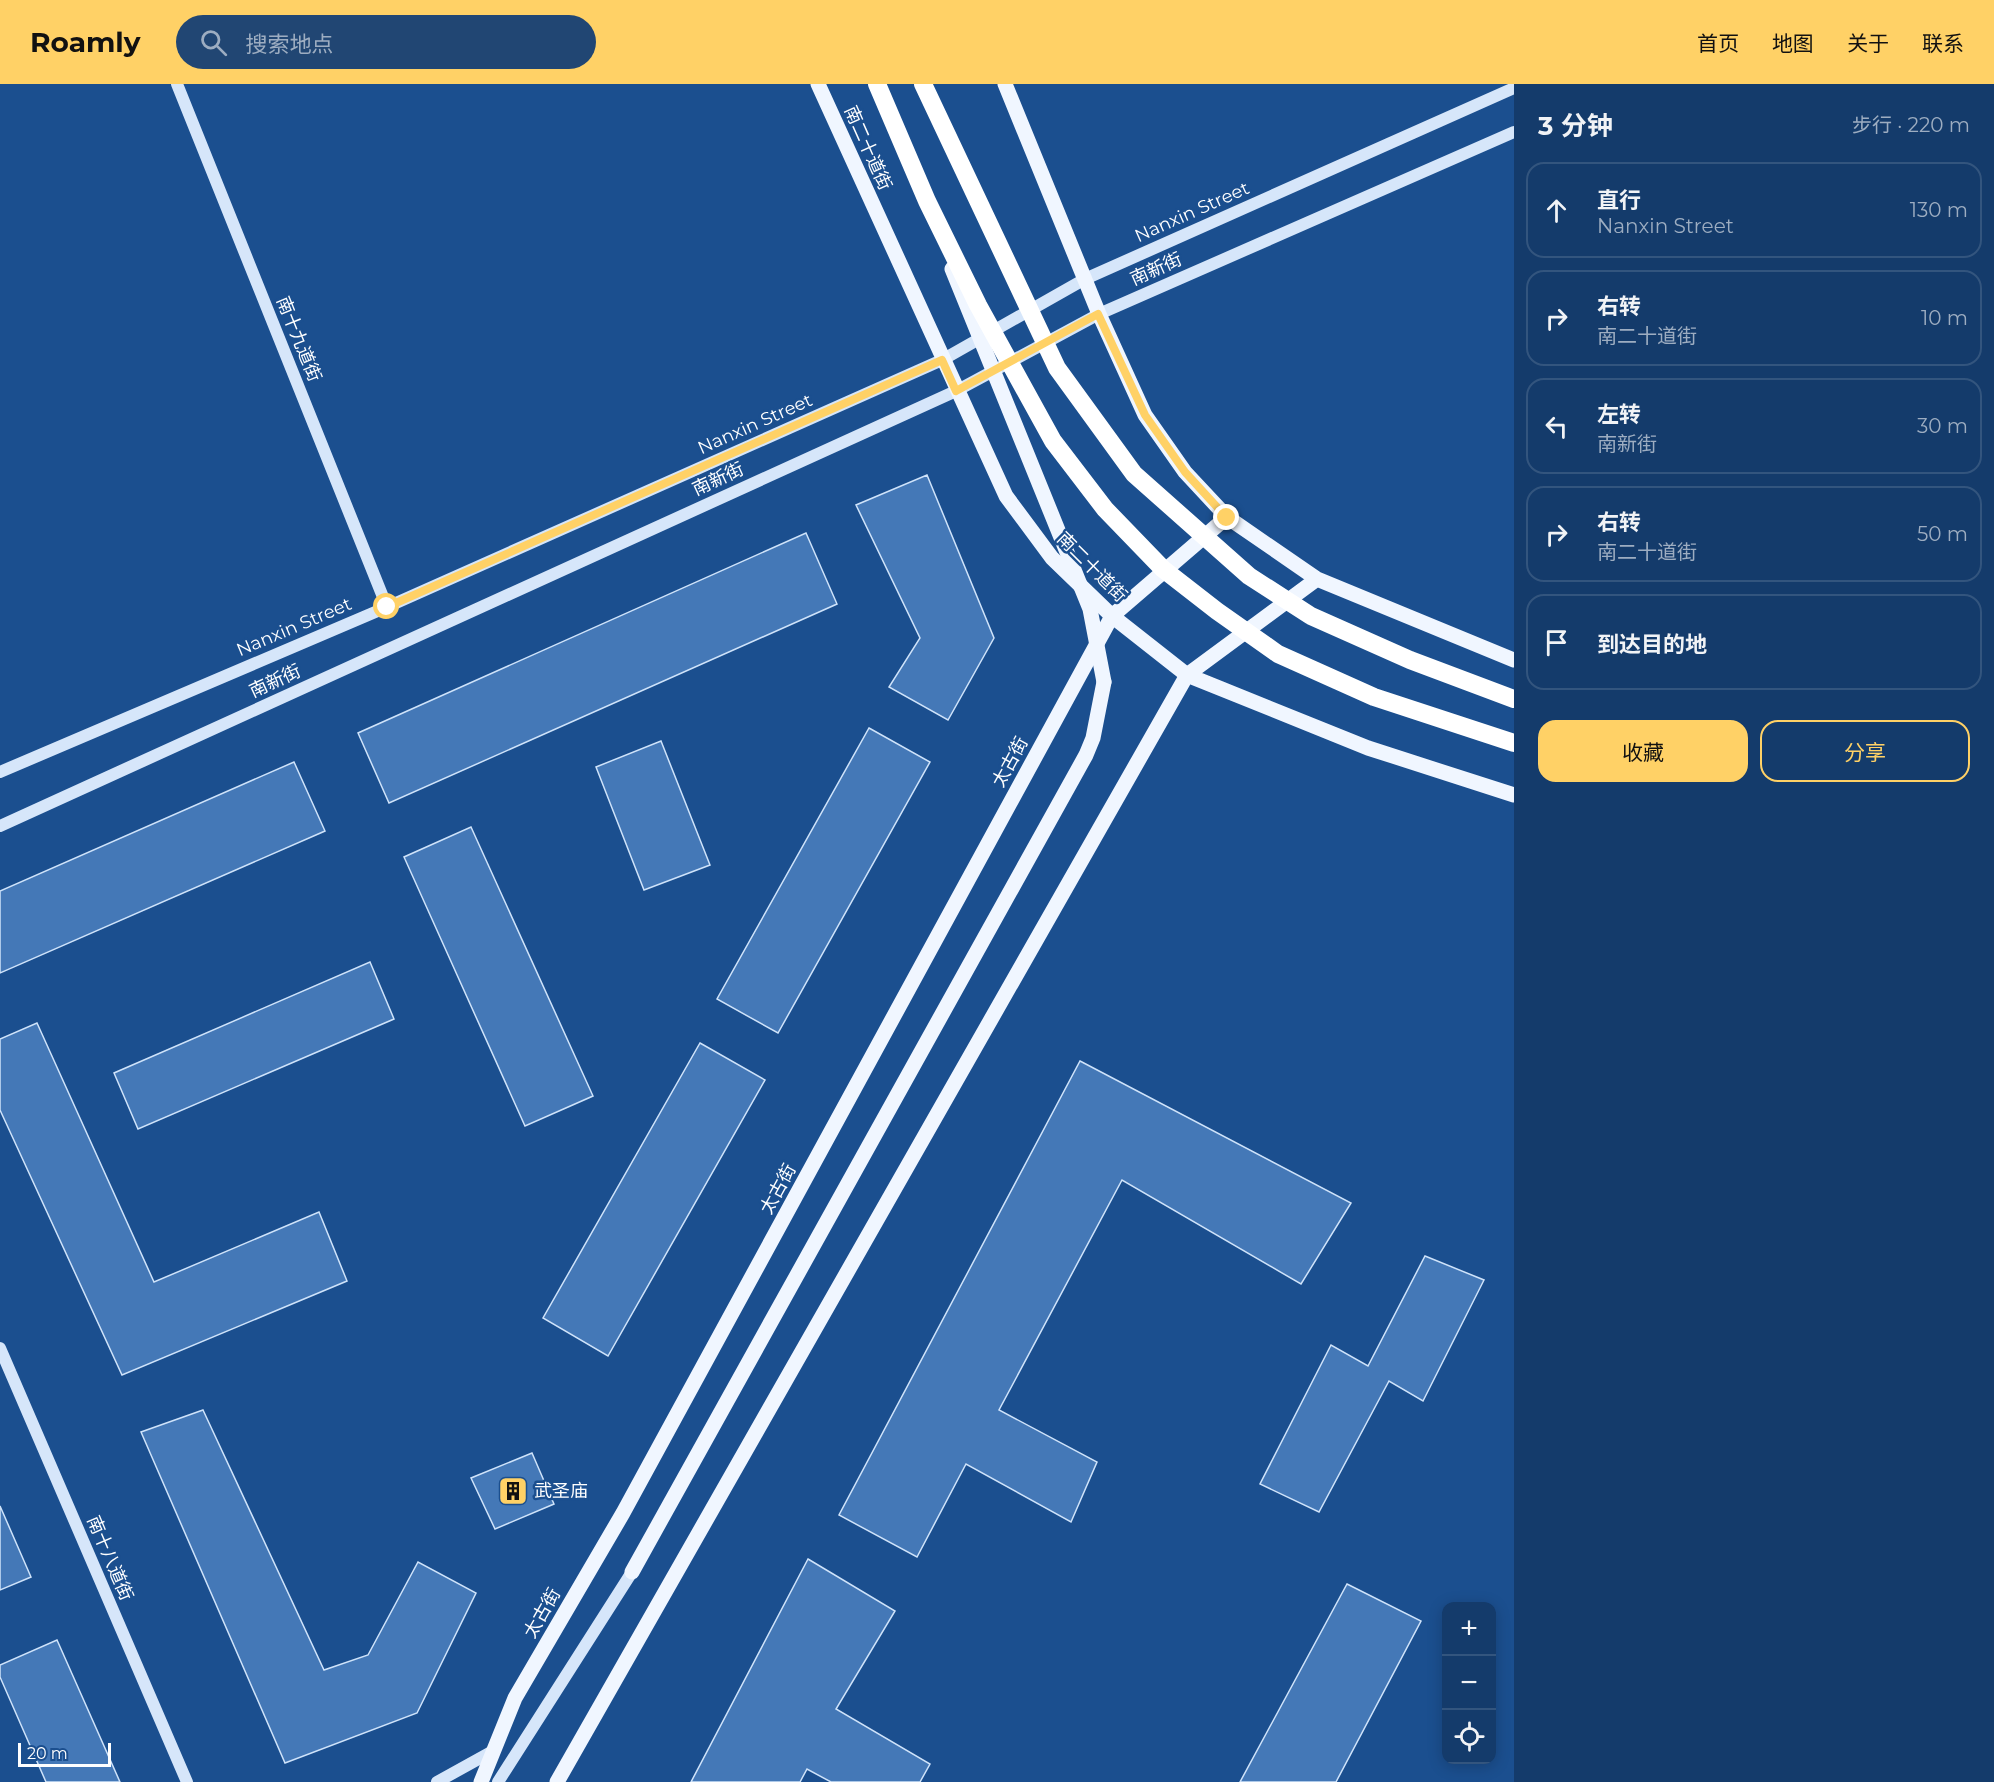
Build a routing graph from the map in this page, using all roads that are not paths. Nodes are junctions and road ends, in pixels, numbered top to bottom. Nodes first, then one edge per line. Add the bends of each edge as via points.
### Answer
1 (177, 84) edge
2 (818, 84) edge
3 (877, 84) edge
4 (923, 84) edge
5 (1005, 84) edge
6 (1514, 88) edge
7 (1514, 132) edge
8 (927, 201) junction
9 (1085, 279) junction
10 (1098, 314) junction
11 (942, 360) junction
12 (956, 391) junction
13 (1227, 518) junction
14 (1317, 579) junction
15 (387, 607) junction
16 (1112, 616) junction
17 (1514, 660) edge
18 (1187, 675) junction
19 (1514, 699) edge
20 (1514, 743) edge
21 (0, 772) edge
22 (1514, 795) edge
23 (0, 826) edge
24 (0, 1348) edge
25 (632, 1572) joint
26 (493, 1751) junction
27 (188, 1782) edge
28 (437, 1782) edge
29 (480, 1782) edge
30 (498, 1782) edge
31 (556, 1782) edge

1 - 15 main road, 南十九道街
2 - 11 main road, 南二十道街
3 - 8 highway, bridge
4 - 19 highway, bridge via 1057,368 1134,474 1249,576 1311,616 1410,660
5 - 9 main road
6 - 9 main road, Nanxin Street
7 - 10 main road, 南新街
8 - 20 highway, bridge via 978,305 1053,441 1105,509 1163,569 1278,654 1374,697
8 - 25 main road, bridge via 1090,609 1104,682 1094,738
9 - 10 main road
9 - 11 main road, Nanxin Street
10 - 12 main road, 南新街
10 - 13 main road via 1145,415 1185,472
11 - 12 main road, 南二十道街
11 - 15 main road, Nanxin Street
12 - 16 main road, 南二十道街 via 1006,496 1052,558
12 - 23 main road, 南新街
13 - 14 main road
13 - 16 main road
14 - 17 main road
14 - 18 main road
15 - 21 main road, Nanxin Street
16 - 18 main road, 南二十道街
16 - 26 main road, 太古街 via 623,1513 515,1698
18 - 22 main road, 南二十道街 via 1368,748
18 - 31 main road
24 - 27 main road, 南十八道街
25 - 30 main road
26 - 28 main road
26 - 29 main road, 太古街

